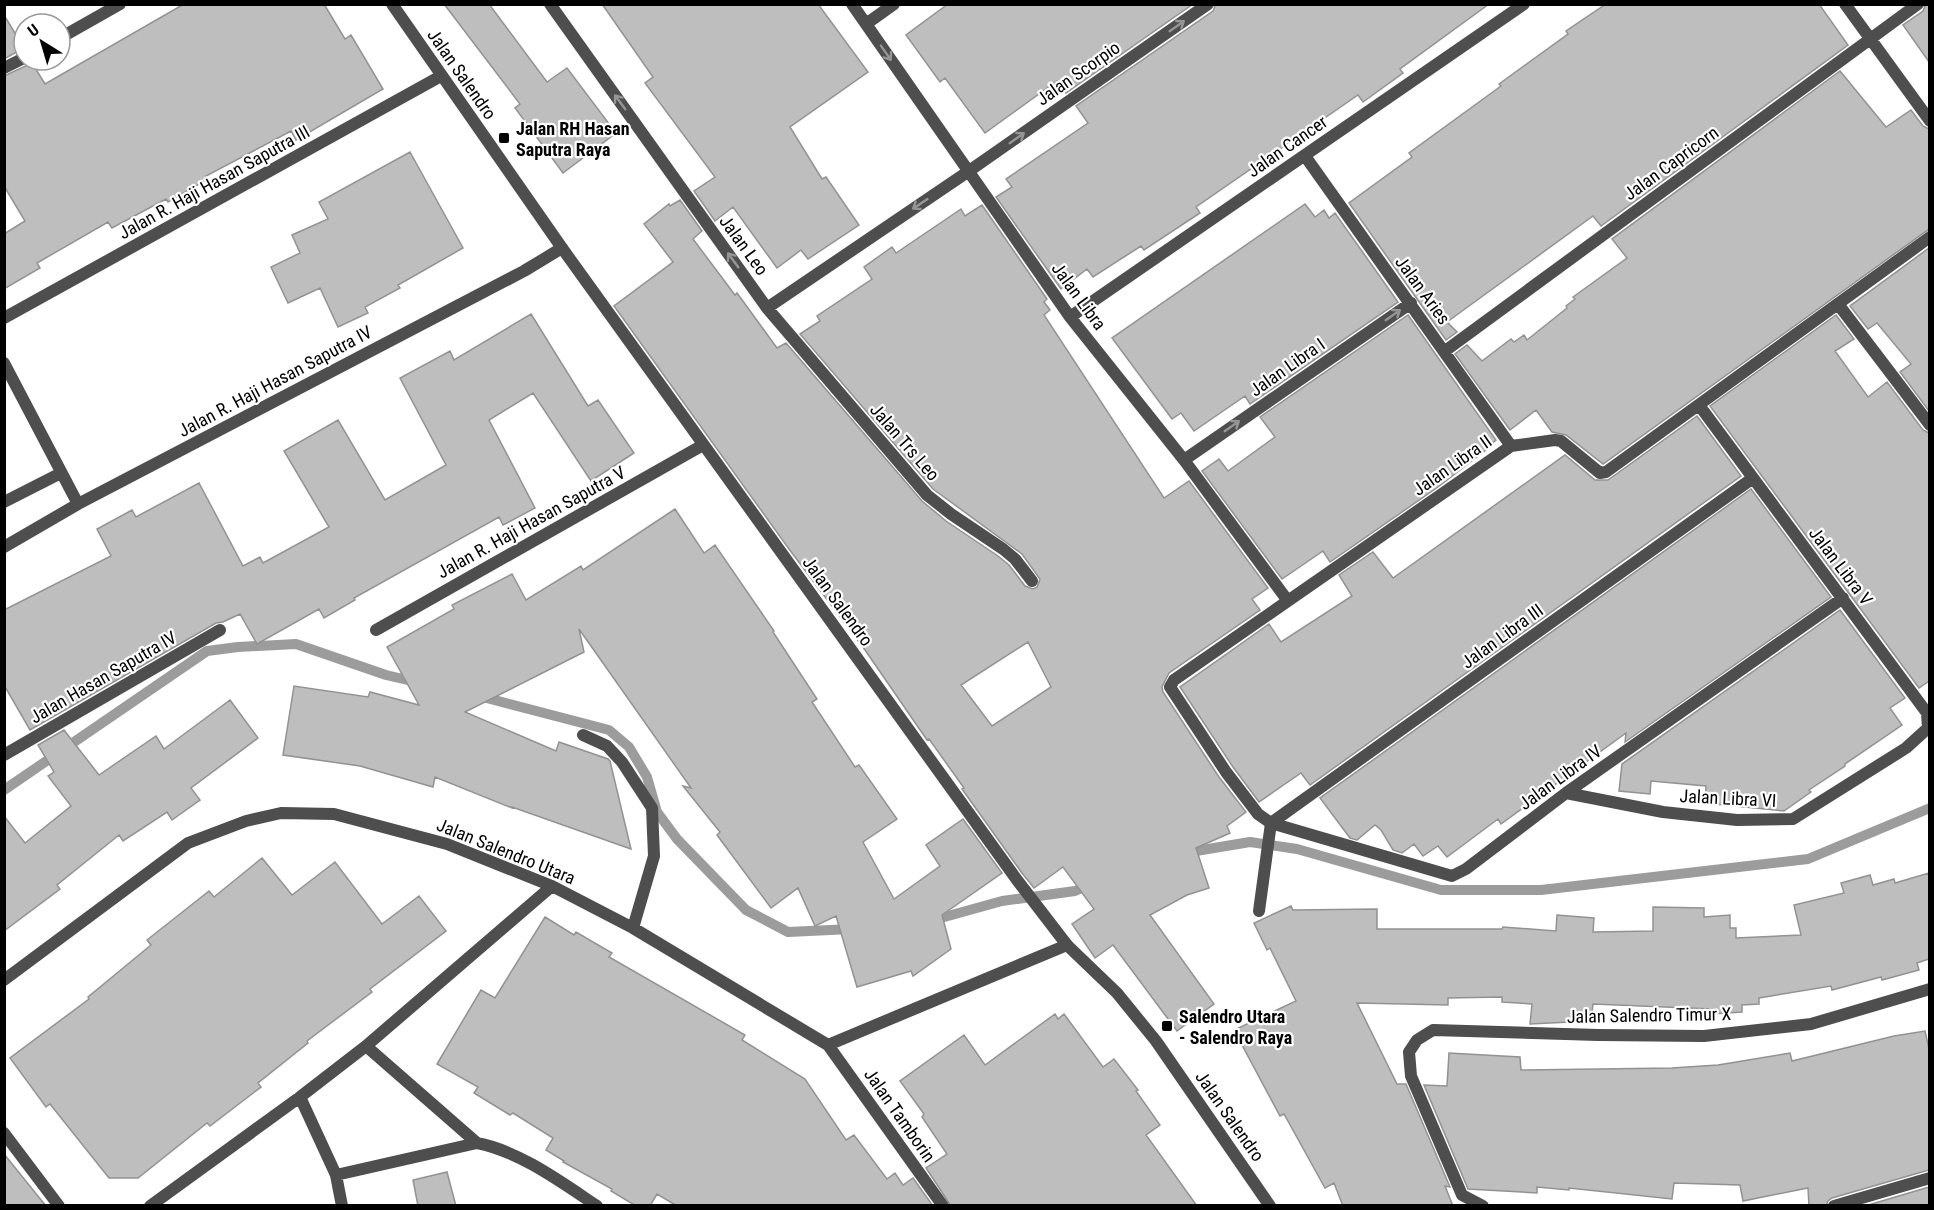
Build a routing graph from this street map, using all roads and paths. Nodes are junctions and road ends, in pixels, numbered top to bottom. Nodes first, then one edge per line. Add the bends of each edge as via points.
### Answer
1 (120, 4) edge
2 (392, 4) edge
3 (550, 4) edge
4 (852, 4) edge
5 (894, 4) edge
6 (1208, 4) edge
7 (1524, 4) edge
8 (1845, 4) edge
9 (1918, 4) edge
10 (866, 24) junction
11 (72, 31) edge
12 (1869, 40) junction
13 (441, 76) junction
14 (1929, 121) edge
15 (1305, 156) junction
16 (969, 171) junction
17 (1929, 237) edge
18 (562, 248) junction
19 (1411, 303) junction
20 (1838, 304) junction
21 (767, 308) junction
22 (1070, 317) junction
23 (4, 318) edge
24 (1444, 351) junction
25 (4, 363) edge
26 (1699, 405) junction
27 (1929, 425) edge
28 (703, 445) junction
29 (1511, 446) junction
30 (1184, 460) junction
31 (61, 473) junction
32 (1753, 478) junction
33 (4, 502) edge
34 (78, 504) junction
35 (4, 546) edge
36 (1032, 581) dead end
37 (1843, 598) junction
38 (1287, 601) junction
39 (220, 630) dead end
40 (376, 630) dead end
41 (583, 735) dead end
42 (1906, 748) joint
43 (4, 755) edge
44 (1566, 793) junction
45 (1271, 823) junction
46 (552, 886) junction
47 (1259, 911) dead end
48 (633, 928) junction
49 (1067, 945) junction
50 (4, 980) edge
51 (1929, 989) edge
52 (828, 1045) junction
53 (366, 1046) junction
54 (300, 1097) junction
55 (4, 1133) edge
56 (477, 1143) junction
57 (336, 1175) junction
58 (1929, 1178) edge
59 (59, 1206) edge
60 (150, 1206) edge
61 (342, 1206) edge
62 (597, 1206) edge
63 (943, 1206) edge
64 (1270, 1206) edge
65 (1483, 1206) edge
66 (1834, 1206) edge

1 - 11 street
2 - 13 street, Jalan Salendro
21 -> 3 street, Jalan Leo
4 - 10 street, Jalan Libra
5 - 10 street
16 -> 6 street, Jalan Scorpio
7 - 15 street, Jalan Cancer
8 - 12 street
9 - 12 street, Jalan Capricorn
10 -> 16 street, Jalan Libra
12 - 14 street
12 - 24 street, Jalan Capricorn
13 - 18 street, Jalan Salendro
13 - 23 street, Jalan R. Haji Hasan Saputra III
15 - 19 street, Jalan Aries
15 - 22 street, Jalan Cancer
16 -> 21 street
16 - 22 street, Jalan Libra
17 - 20 street, Jalan Libra II
18 - 28 street, Jalan Salendro
18 - 34 street, Jalan R. Haji Hasan Saputra IV
19 - 24 street, Jalan Aries
30 -> 19 street, Jalan Libra I
20 - 26 street, Jalan Libra II
20 - 27 street
21 - 36 street, Jalan Trs Leo via 927,495 1003,549
22 - 30 street, Jalan Libra
24 - 29 street, Jalan Aries
25 - 31 street
26 - 29 street, Jalan Libra II via 1602,474 1561,441
26 - 32 street, Jalan Libra V
28 - 40 street, Jalan R. Haji Hasan Saputra V
28 - 49 street, Jalan Salendro
29 - 38 street, Jalan Libra II
30 - 38 street, Jalan Libra
31 - 33 street
31 - 34 street
32 - 37 street, Jalan Libra V
32 - 45 street, Jalan Libra III
34 - 35 street, Jalan R. Haji Hasan Saputra IV
37 - 42 street, Jalan Libra V via 1927,713 1928,728
37 - 44 street, Jalan Libra IV
38 - 45 street, Jalan Libra II via 1170,685 1171,692 1258,814
39 - 43 street, Jalan Hasan Saputra IV
41 - 48 street via 607,746 652,808 654,856
42 - 44 street, Jalan Libra VI via 1793,819 1737,820 1663,812
44 - 45 street, Jalan Libra IV via 1452,876
45 - 47 street
46 - 48 street, Jalan Salendro Utara
46 - 50 street, Jalan Salendro Utara via 447,844 334,814 281,813 246,821 188,843
46 - 53 street
48 - 52 street, Jalan Salendro Utara
49 - 52 street
49 - 64 street, Jalan Salendro via 1117,993 1156,1041
51 - 65 street, Jalan Salendro Timur X via 1811,1024 1704,1036 1433,1030 1417,1040 1408,1052 1411,1076 1462,1195
52 - 63 street, Jalan Tamborin
53 - 54 street
53 - 56 street
54 - 57 street
54 - 60 street
55 - 59 street
56 - 57 street
56 - 62 street via 513,1154
57 - 61 street
58 - 66 street

